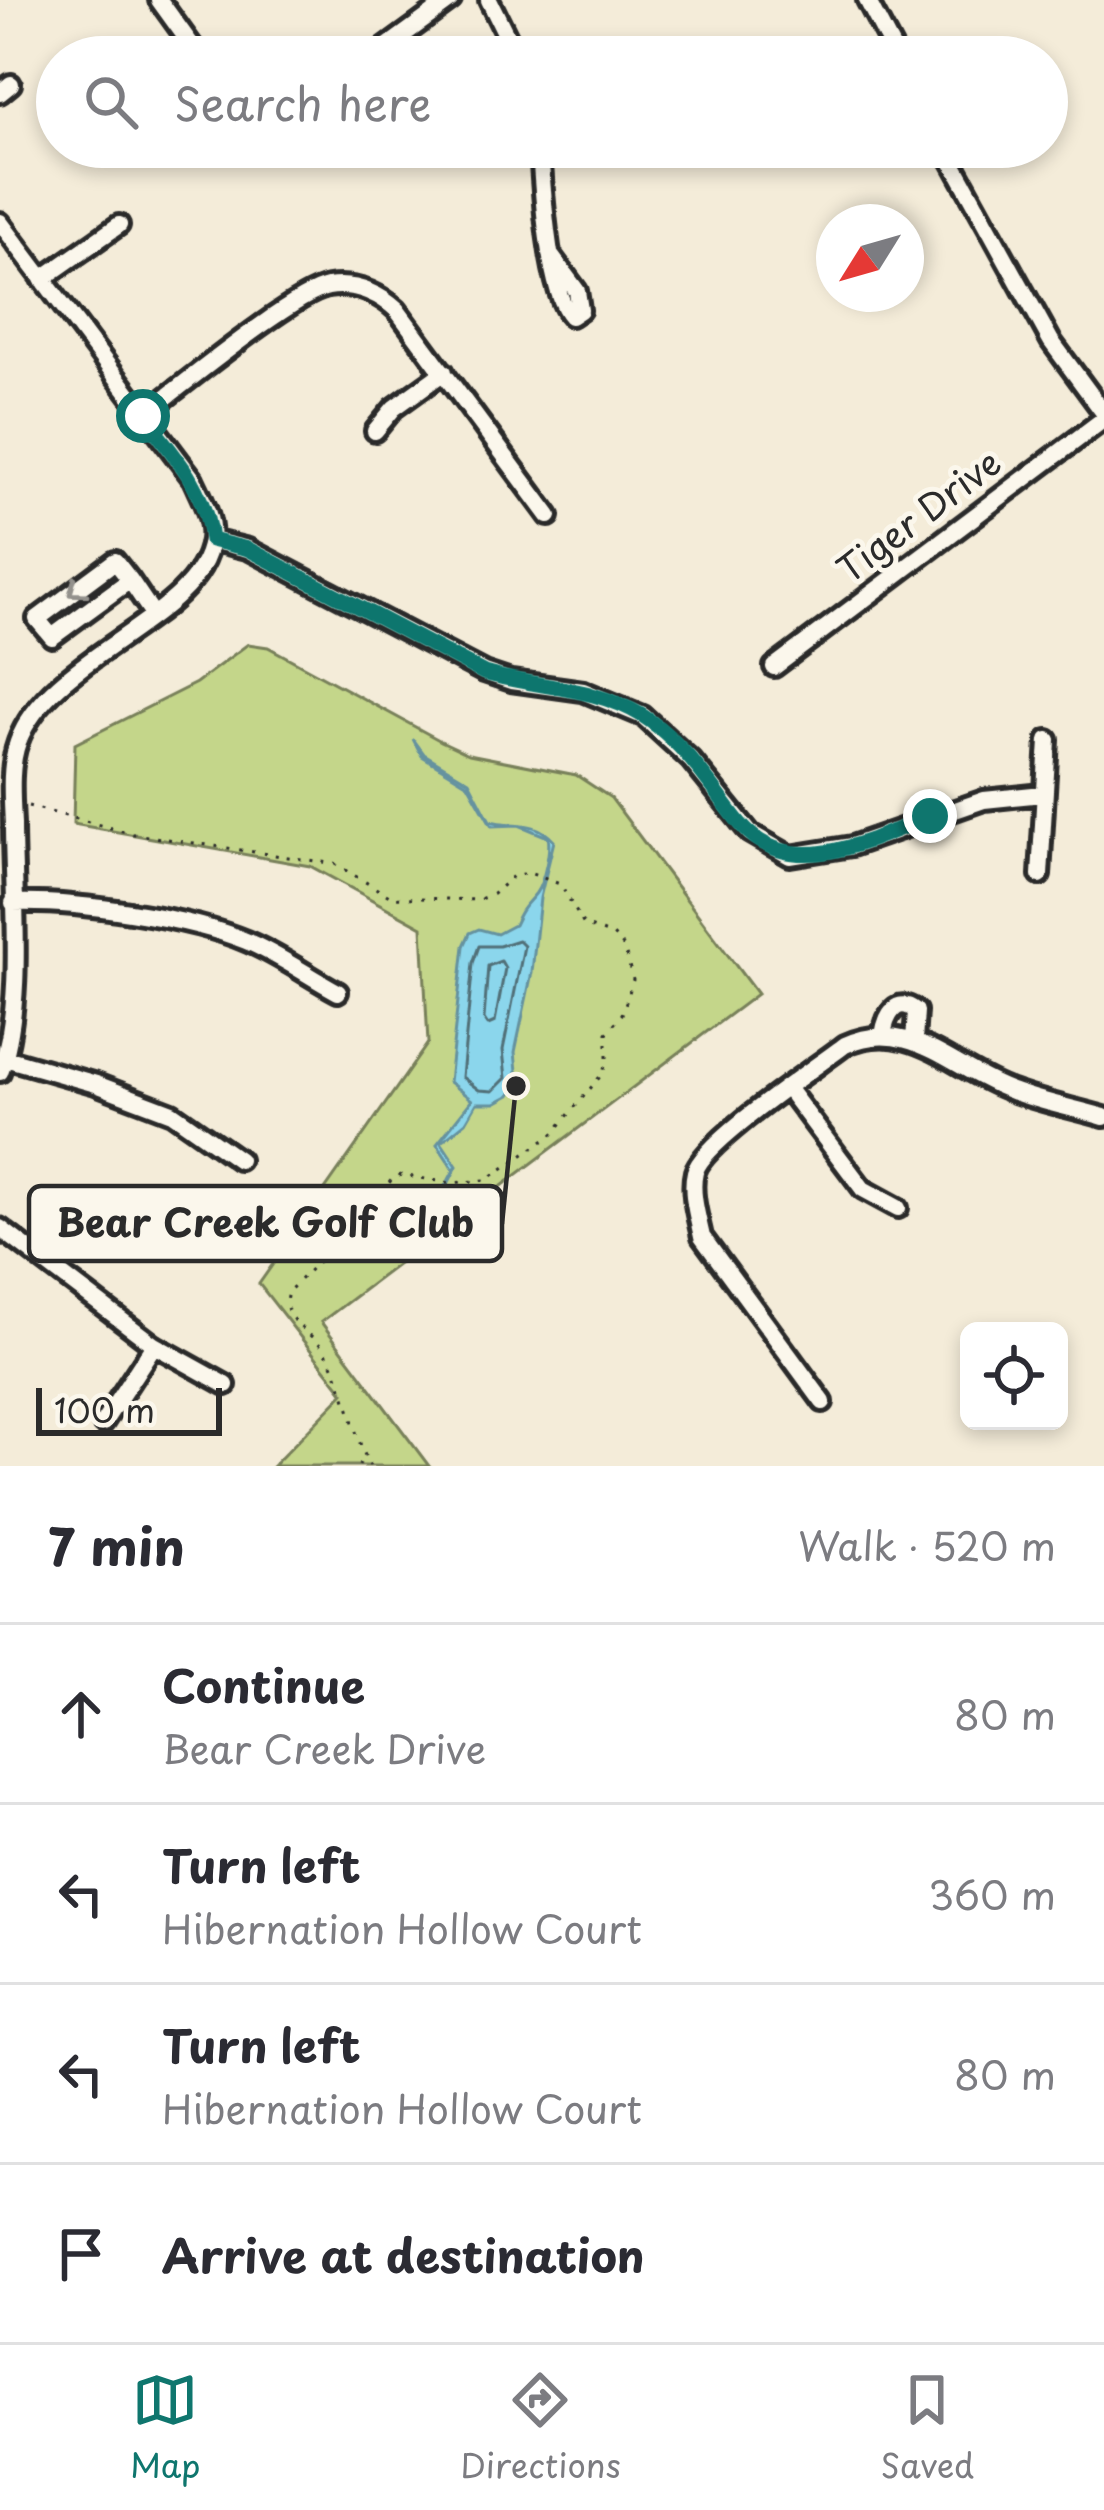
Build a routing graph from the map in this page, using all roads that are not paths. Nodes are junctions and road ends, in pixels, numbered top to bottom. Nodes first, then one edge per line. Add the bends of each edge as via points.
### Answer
1 (159, 0) edge
2 (451, 0) edge
3 (489, 0) edge
4 (867, 0) edge
5 (185, 36) edge
6 (402, 36) edge
7 (507, 36) edge
8 (886, 36) edge
9 (542, 168) edge
10 (956, 168) edge
11 (0, 222) edge
12 (118, 225) dead end
13 (552, 257) dead end
14 (42, 279) junction
15 (444, 372) junction
16 (143, 416) junction
17 (1104, 416) edge
18 (375, 431) dead end
19 (549, 516) dead end
20 (211, 540) junction
21 (130, 580) junction
22 (153, 614) junction
23 (774, 667) dead end
24 (1048, 740) dead end
25 (8, 744) edge
26 (1043, 794) junction
27 (1040, 875) dead end
28 (13, 903) junction
29 (338, 992) dead end
30 (883, 1035) junction
31 (914, 1041) junction
32 (3, 1065) edge
33 (788, 1089) junction
34 (1104, 1117) edge
35 (239, 1160) dead end
36 (898, 1208) dead end
37 (0, 1228) edge
38 (154, 1345) junction
39 (226, 1384) dead end
40 (823, 1402) dead end
41 (103, 1423) dead end

1 - 5 street
2 - 6 street
3 - 7 street
4 - 8 street
9 - 13 street
10 - 17 street via 1051,341
11 - 14 street
12 - 14 street
14 - 16 street
15 - 16 street via 383,297 325,287
15 - 18 street
15 - 19 street
16 - 20 street via 193,479
17 - 23 street, Tiger Drive
20 - 22 street via 197,575
20 - 26 street via 248,549 484,673 583,691 643,716 692,760 749,833 790,856 852,847 984,800
21 -> 21 street via 115,561 37,619 52,638
21 - 22 street
22 - 25 street via 53,688
24 - 26 street
25 - 28 street
26 - 27 street
28 - 29 street via 60,901 246,941
28 - 32 street via 14,1021
30 - 31 street
30 - 31 street via 890,1011 908,1005 916,1011
30 - 33 street via 844,1046
31 - 34 street via 1008,1090
32 - 35 street via 96,1084 172,1113
33 - 36 street via 863,1189
33 - 40 street via 713,1146 695,1171 695,1208 702,1238
37 - 38 street
38 - 39 street
38 - 41 street

